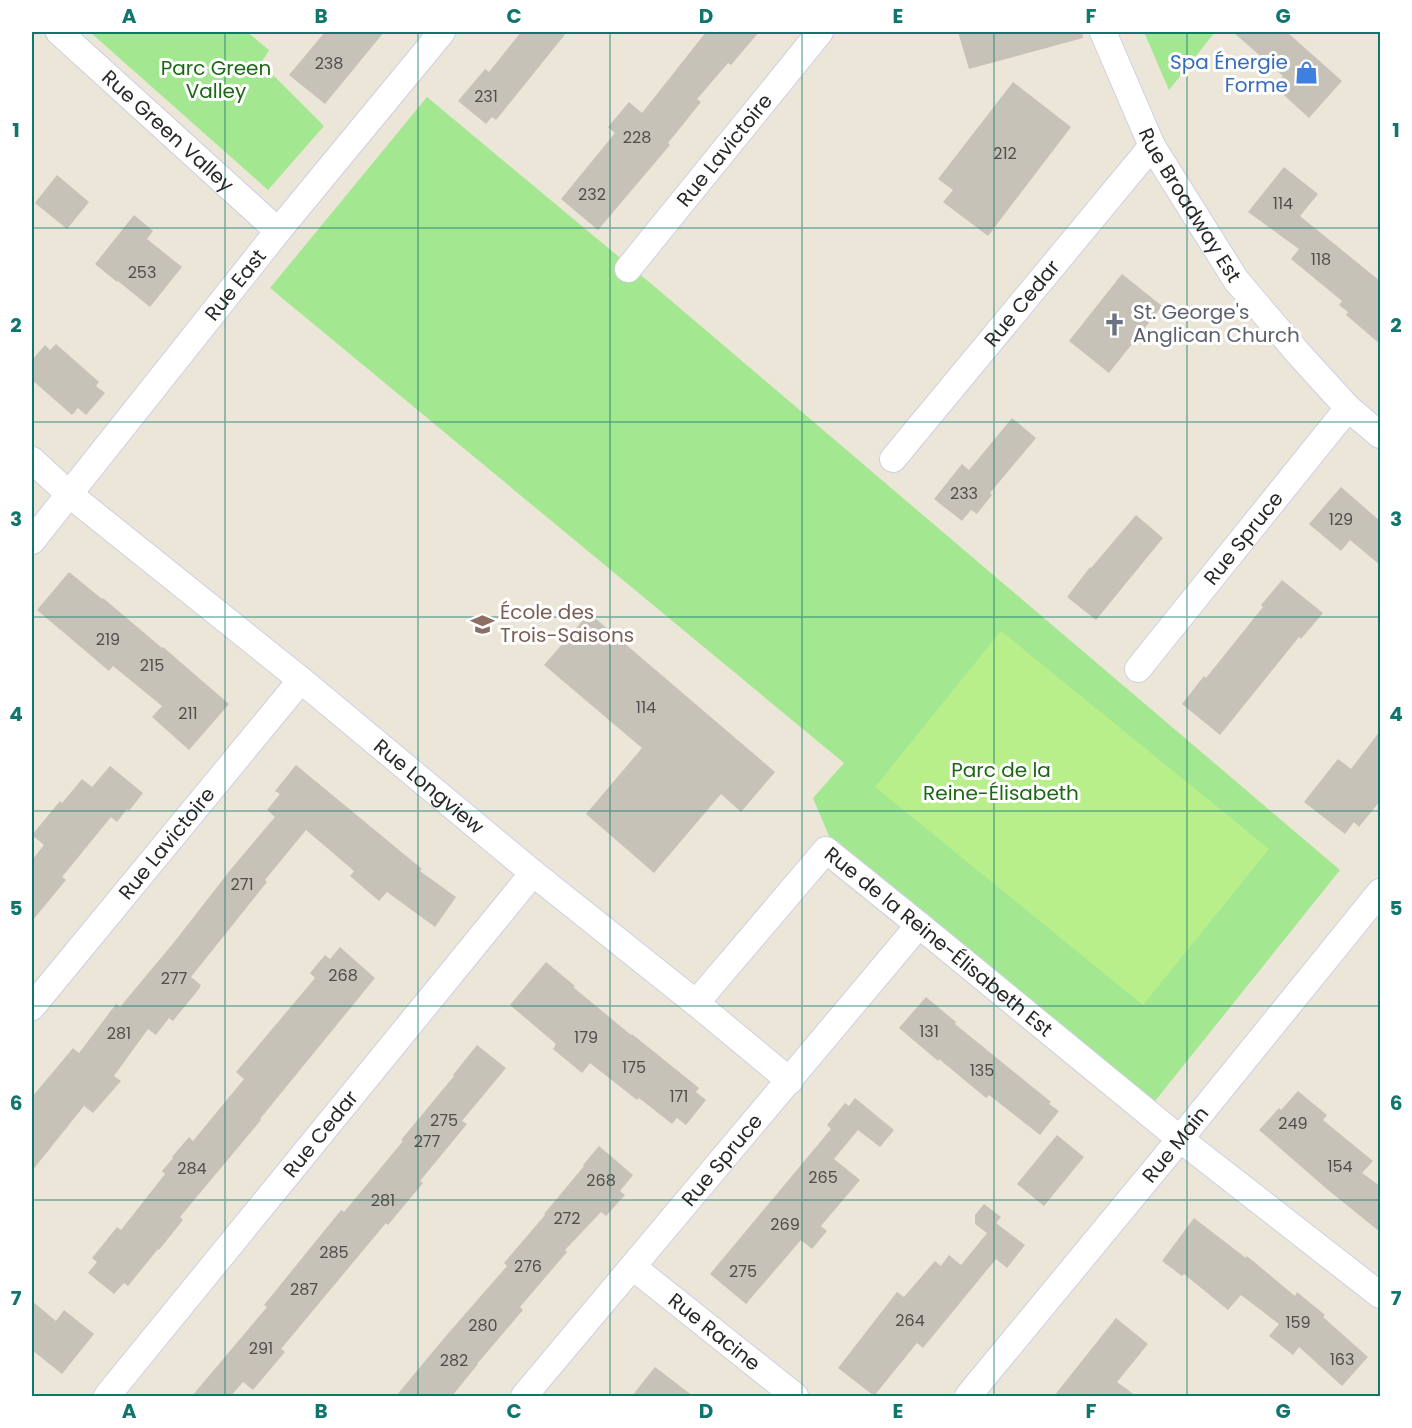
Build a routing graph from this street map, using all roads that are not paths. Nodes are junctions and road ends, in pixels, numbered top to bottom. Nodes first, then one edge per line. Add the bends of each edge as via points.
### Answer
1 (59, 32) edge
2 (442, 32) edge
3 (820, 32) edge
4 (1103, 32) edge
5 (1152, 146) junction
6 (278, 231) junction
7 (628, 269) dead end
8 (1348, 408) junction
9 (1380, 435) edge
10 (893, 459) dead end
11 (32, 460) edge
12 (69, 494) junction
13 (32, 541) edge
14 (1138, 669) dead end
15 (301, 680) junction
16 (533, 873) junction
17 (1380, 892) edge
18 (919, 925) junction
19 (696, 1003) junction
20 (32, 1007) edge
21 (790, 1081) junction
22 (1180, 1139) junction
23 (633, 1267) junction
24 (1380, 1295) edge
25 (107, 1396) edge
26 (524, 1396) edge
27 (795, 1396) edge
28 (968, 1396) edge

1 - 6 street, Rue Green Valley
2 - 6 street, Rue East
3 - 7 street, Rue Lavictoire
4 - 5 street, Rue Broadway Est
5 - 8 street, Rue Broadway Est via 1236,280
5 - 10 street, Rue Cedar
6 - 12 street, Rue East
8 - 9 street, Rue Broadway Est
8 - 14 street, Rue Spruce
11 - 12 street, Rue Longview
12 - 13 street, Rue East
12 - 15 street, Rue Longview
15 - 16 street, Rue Longview
15 - 20 street, Rue Lavictoire
16 - 19 street, Rue Longview
16 - 25 street, Rue Cedar
17 - 22 street, Rue Main
18 - 19 street, Rue de la Reine-Élisabeth Est via 826,850
18 - 21 street, Rue Spruce
18 - 22 street, Rue de la Reine-Élisabeth Est
19 - 21 street, Rue Longview
21 - 23 street, Rue Spruce
22 - 24 street, Rue de la Reine-Élisabeth Est
22 - 28 street, Rue Main
23 - 26 street, Rue Spruce
23 - 27 street, Rue Racine

